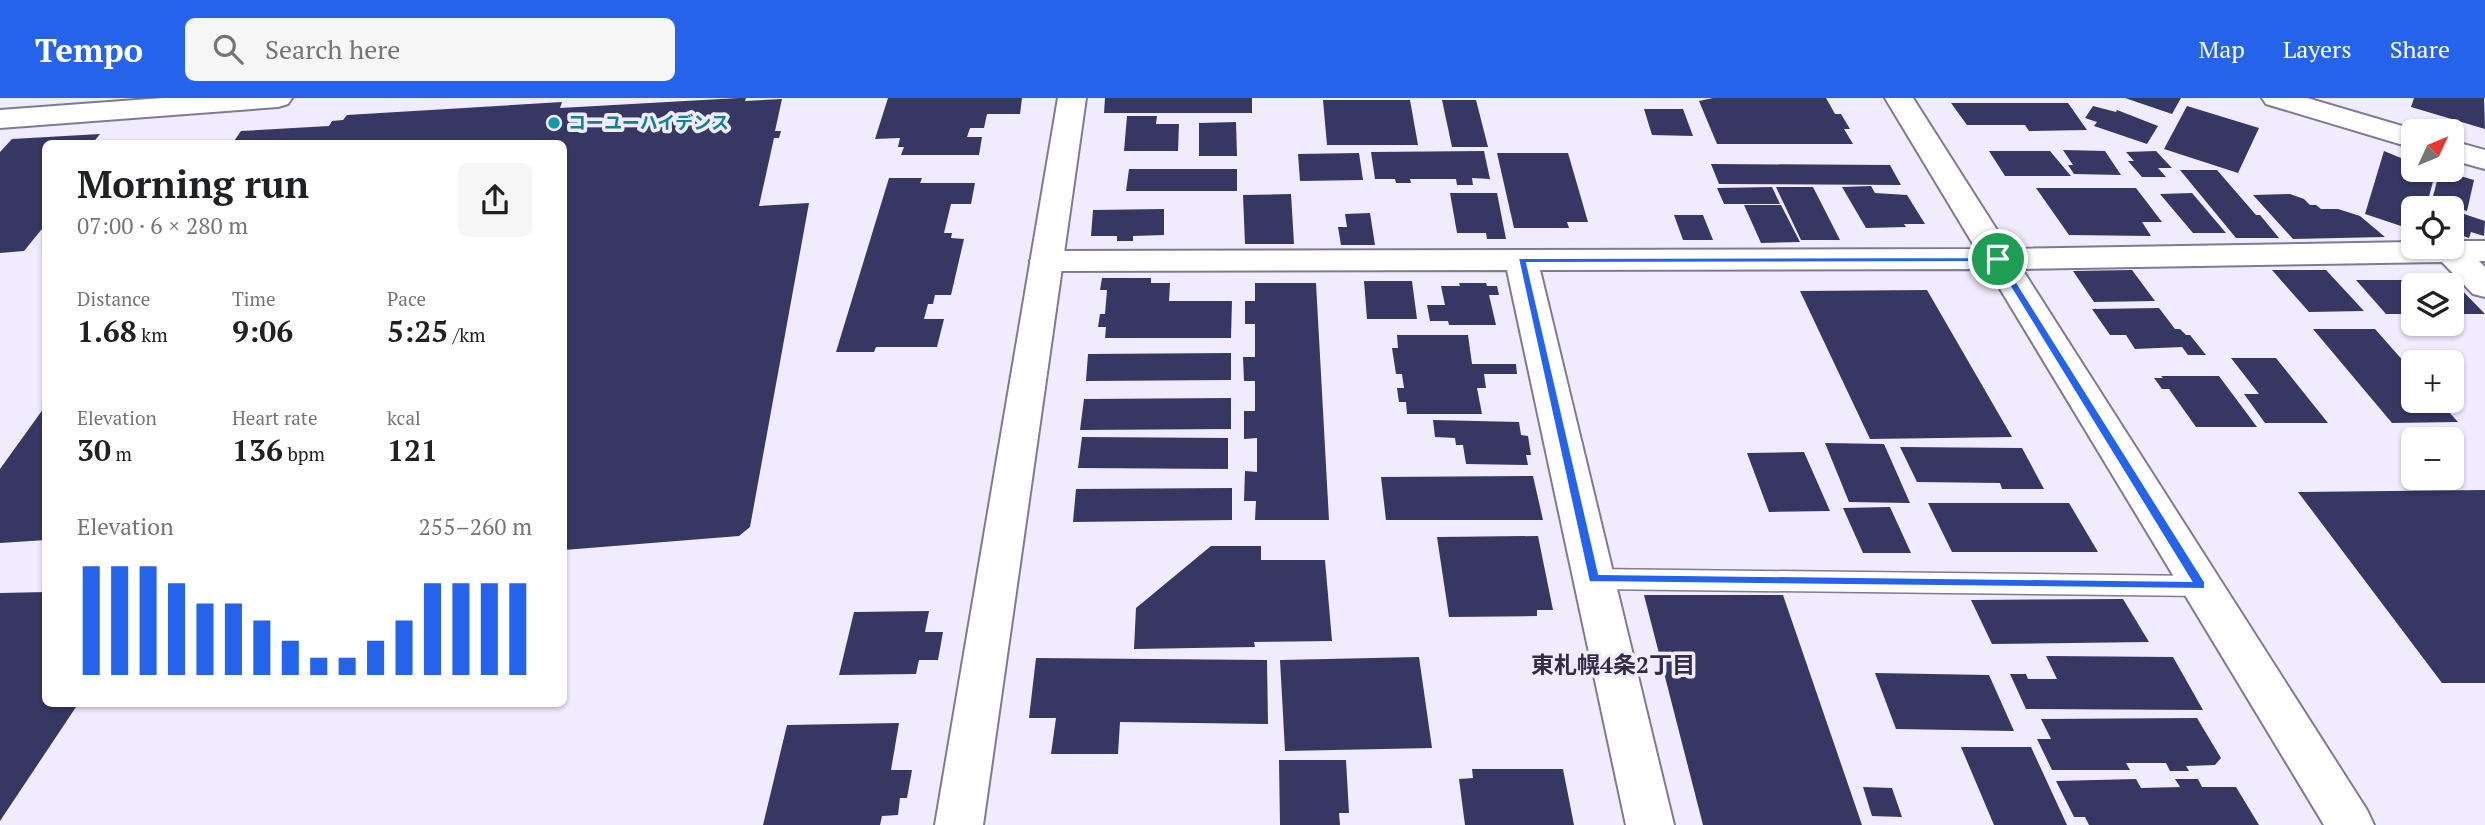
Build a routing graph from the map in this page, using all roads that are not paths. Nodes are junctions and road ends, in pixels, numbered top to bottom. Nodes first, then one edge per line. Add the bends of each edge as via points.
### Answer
1 (278, 98) edge
2 (1072, 98) edge
3 (1899, 98) edge
4 (2276, 98) edge
5 (0, 119) edge
6 (2401, 135) edge
7 (2464, 154) edge
8 (2485, 160) edge
9 (2485, 251) edge
10 (2464, 252) edge
11 (2401, 253) edge
12 (1998, 259) junction
13 (2458, 259) edge
14 (1521, 260) junction
15 (1046, 261) junction
16 (2485, 286) edge
17 (1594, 579) junction
18 (2201, 586) junction
19 (959, 825) edge
20 (1650, 825) edge
21 (2350, 825) edge

1 - 5 street
2 - 15 street
3 - 12 street
4 - 6 street
7 - 8 street
9 - 10 street
11 - 12 street
12 - 14 street
12 - 18 street
13 - 16 street
14 - 15 street
14 - 17 street
15 - 19 street
17 - 18 lane
17 - 20 street
18 - 21 street

